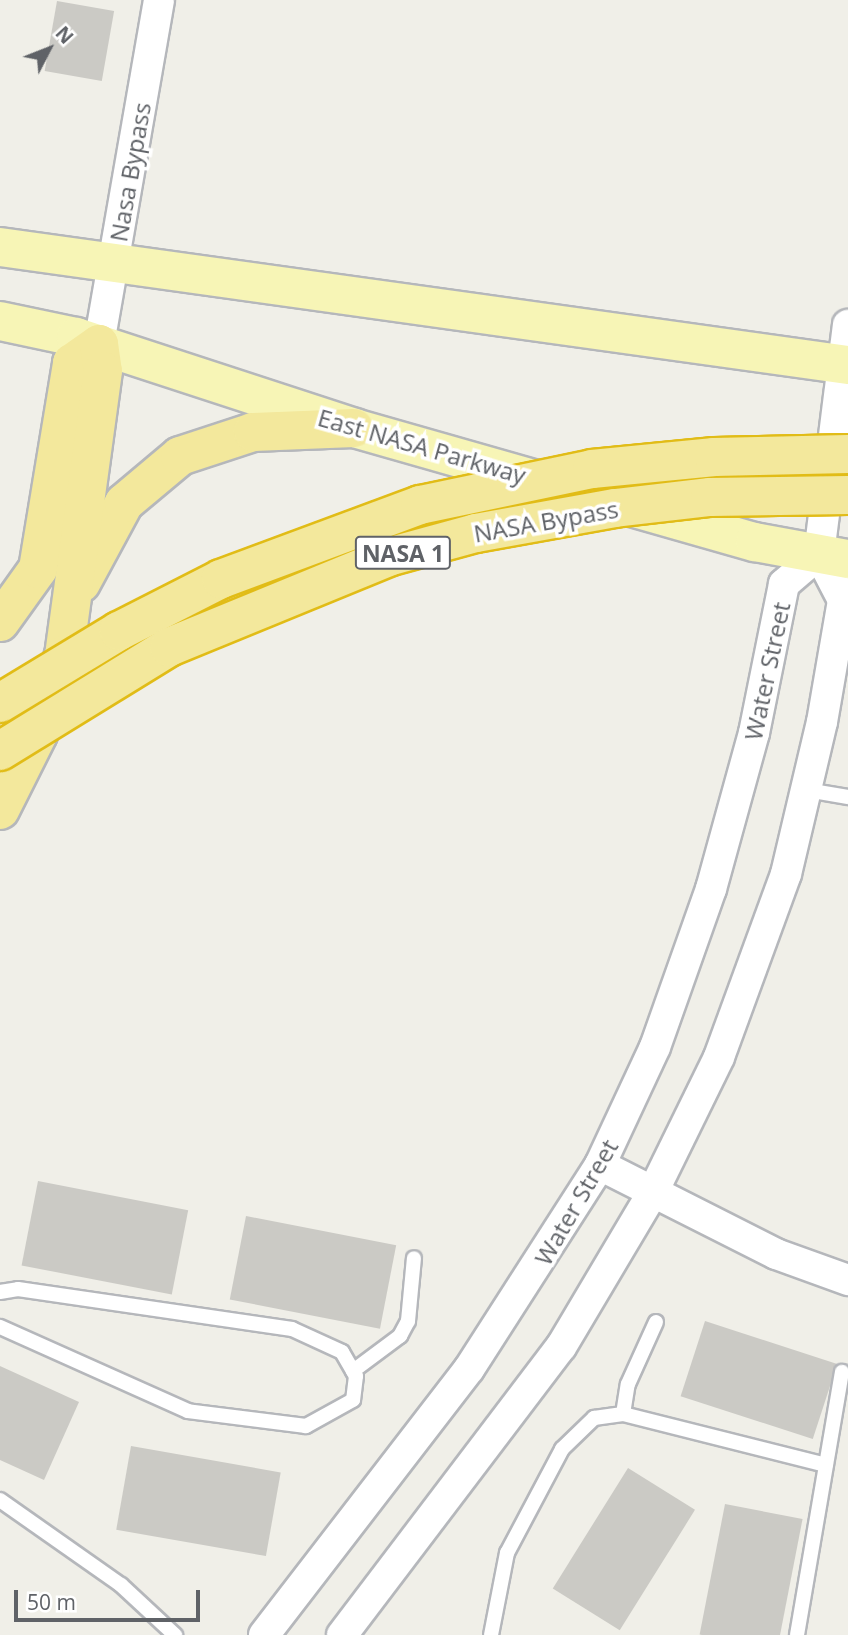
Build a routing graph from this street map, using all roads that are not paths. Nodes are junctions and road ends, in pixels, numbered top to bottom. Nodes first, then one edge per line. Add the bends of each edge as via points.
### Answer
1 (159, 0) edge
2 (0, 247) edge
3 (114, 267) junction
4 (0, 320) edge
5 (848, 325) edge
6 (99, 344) junction
7 (845, 365) edge
8 (354, 428) junction
9 (848, 454) edge
10 (848, 495) edge
11 (834, 557) edge
12 (69, 607) junction
13 (0, 622) edge
14 (0, 703) edge
15 (0, 751) edge
16 (807, 790) junction
17 (848, 797) edge
18 (0, 810) edge
19 (600, 1165) junction
20 (653, 1192) junction
21 (414, 1258) dead end
22 (848, 1280) edge
23 (0, 1292) edge
24 (656, 1322) dead end
25 (0, 1327) edge
26 (353, 1371) junction
27 (842, 1372) dead end
28 (623, 1414) junction
29 (826, 1465) junction
30 (0, 1500) edge
31 (169, 1633) edge
32 (264, 1635) edge
33 (342, 1635) edge
34 (491, 1635) edge
35 (797, 1635) edge

1 - 3 street, Nasa Bypass
2 - 3 main road
3 - 6 street, Nasa Bypass
3 - 7 main road
4 - 6 main road, East NASA Parkway
5 - 7 street
6 - 8 main road, East NASA Parkway
6 - 12 highway via 103,371
6 - 13 highway via 72,363 38,569
7 - 11 street
8 - 11 main road, East NASA Parkway via 755,542
8 - 12 highway via 253,432 201,445 158,469 111,522
9 - 14 highway, NASA Bypass / NASA 1, bridge via 603,468 409,508 279,554 170,603
10 - 15 highway, NASA Bypass / NASA 1, bridge via 664,501 528,522 398,554 260,604 169,647
11 - 16 street via 843,600
11 - 19 street, Water Street via 785,584 752,745 711,889 655,1047
12 - 18 highway via 52,698
16 - 17 lane
16 - 20 street via 753,972
19 - 20 street
19 - 32 street, Water Street via 469,1369
20 - 22 street via 776,1254
20 - 33 street via 561,1347
21 - 26 lane via 404,1329 388,1350
23 - 26 lane via 18,1289 292,1329 329,1341
24 - 28 lane via 628,1384
25 - 26 lane via 188,1411 274,1426 306,1426 341,1412 353,1400
27 - 29 lane
28 - 29 lane
28 - 34 lane via 594,1418 562,1449 507,1553
29 - 35 lane
30 - 31 lane via 96,1566

